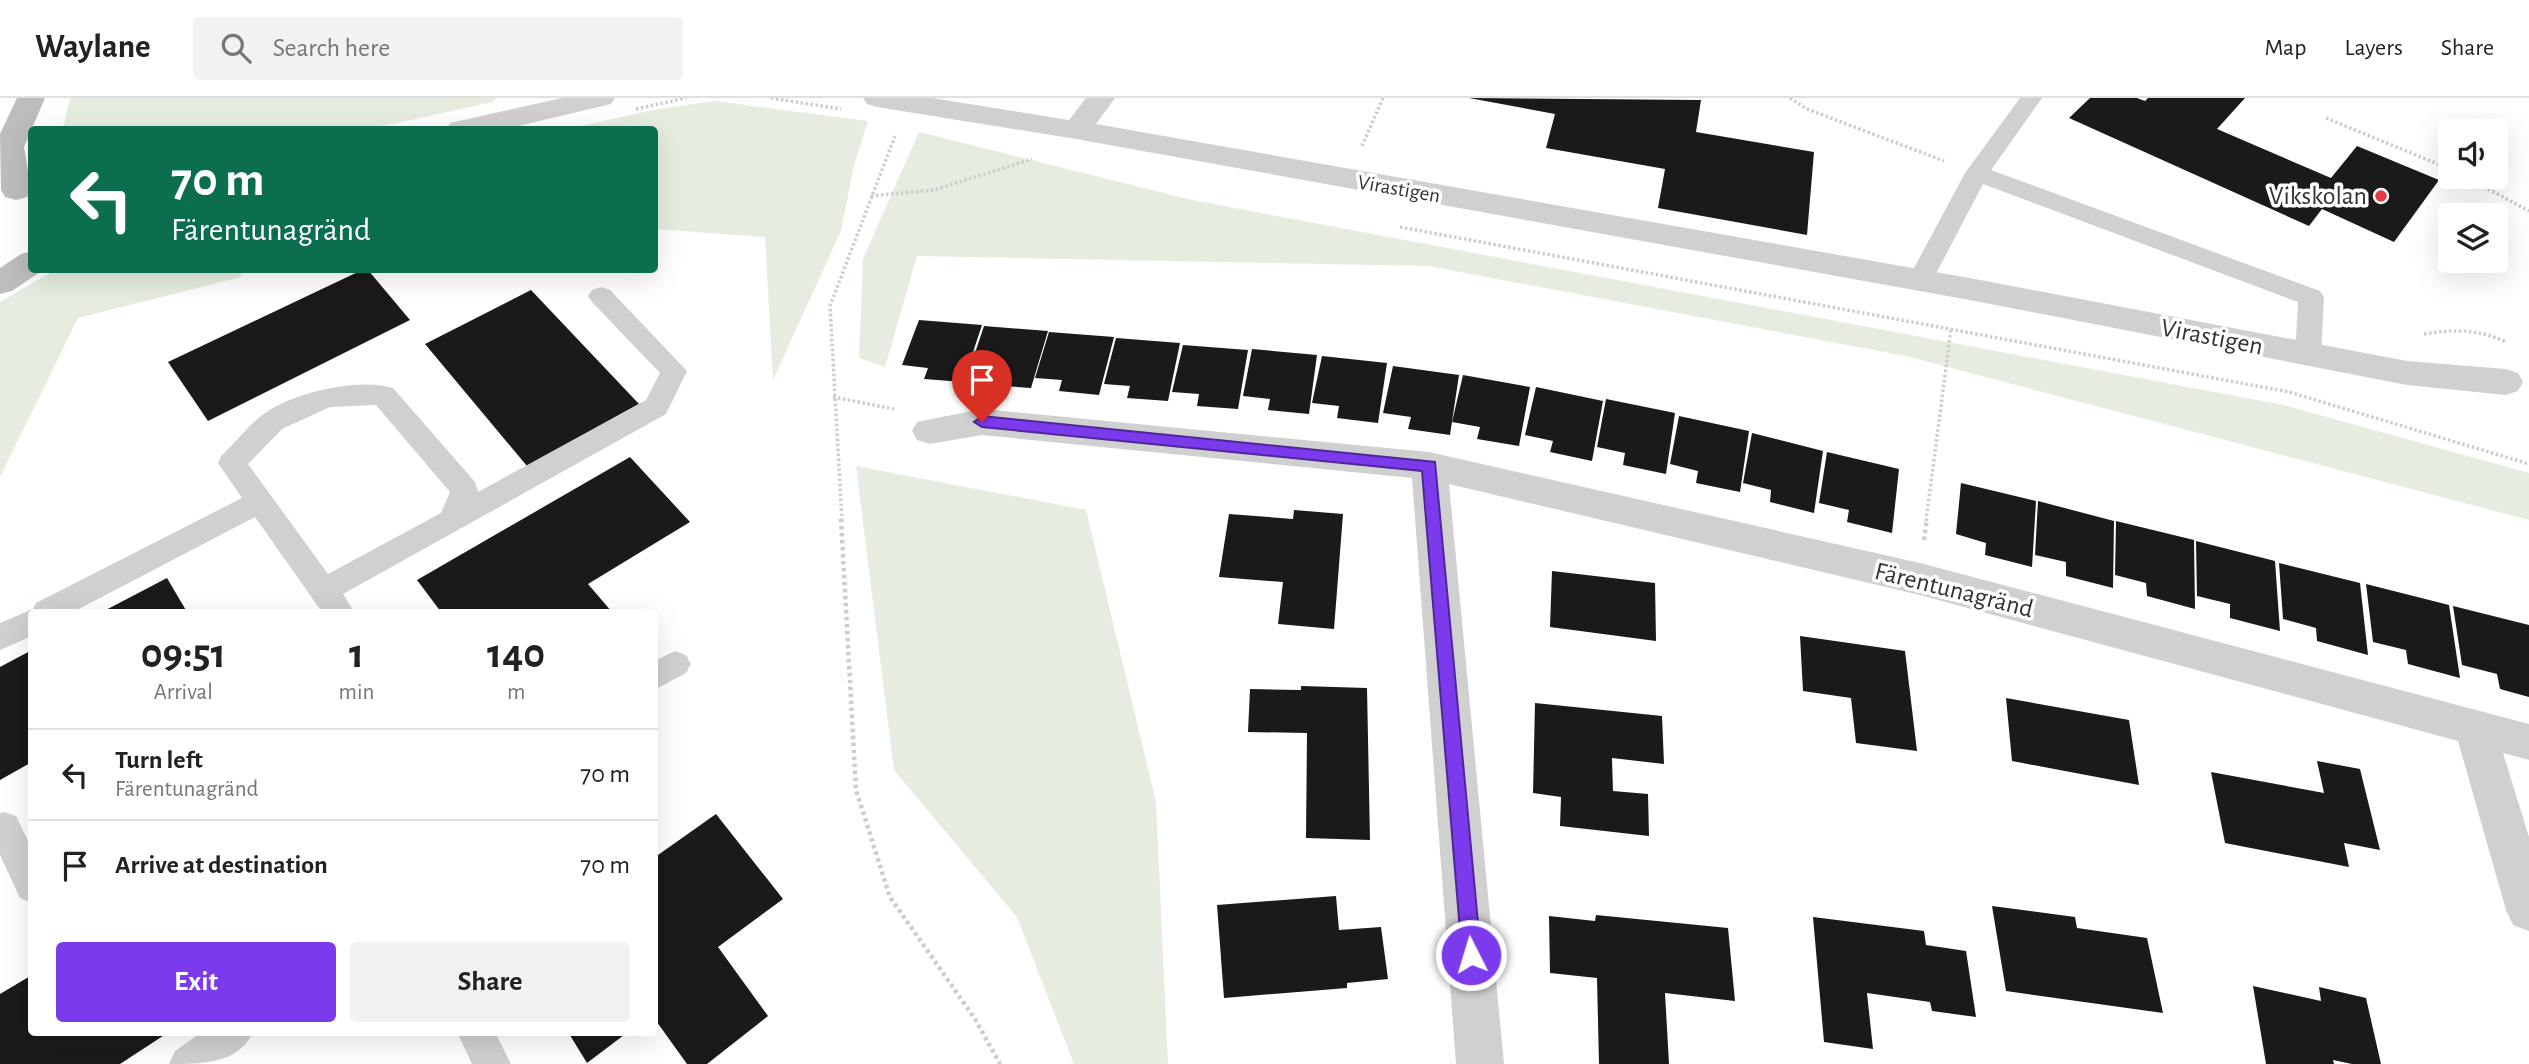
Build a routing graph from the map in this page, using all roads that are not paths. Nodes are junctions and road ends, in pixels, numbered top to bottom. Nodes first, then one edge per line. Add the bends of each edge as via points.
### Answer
1 (32, 98) edge
2 (1101, 98) edge
3 (2031, 98) edge
4 (583, 100) edge
5 (863, 104) edge
6 (905, 111) edge
7 (476, 126) edge
8 (1076, 130) junction
9 (5, 150) edge
10 (1978, 173) junction
11 (16, 191) edge
12 (28, 265) edge
13 (1920, 281) junction
14 (0, 283) edge
15 (601, 296) dead end
16 (2308, 356) junction
17 (2506, 382) dead end
18 (930, 431) road end
19 (1429, 466) junction
20 (259, 502) junction
21 (452, 520) junction
22 (332, 601) edge
23 (53, 609) edge
24 (28, 623) edge
25 (0, 637) edge
26 (2475, 729) junction
27 (2529, 742) edge
28 (4, 827) dead end
29 (28, 878) edge
30 (2529, 910) edge
31 (229, 1036) edge
32 (477, 1036) edge
33 (188, 1064) edge
34 (492, 1064) edge
35 (1480, 1064) edge

1 - 9 street
2 - 8 street
3 - 10 lane
4 - 7 street
5 - 6 street, Virastigen
6 - 8 street, Virastigen
8 - 13 street, Virastigen
9 - 11 street
10 - 13 lane
10 - 16 lane via 2311,297
12 - 14 street
13 - 16 street, Virastigen
15 - 21 lane via 674,371 656,407
16 - 17 street, Virastigen via 2407,373
18 - 19 street, Färentunagränd via 982,422
19 - 26 street, Färentunagränd via 1920,579
19 - 35 street
20 - 21 lane via 232,463 272,422 326,397 383,395 465,489
20 - 22 lane
20 - 23 lane
21 - 22 lane
24 - 25 lane
26 - 27 street, Färentunagränd
26 - 30 street
28 - 29 lane
31 - 33 lane
32 - 34 lane

